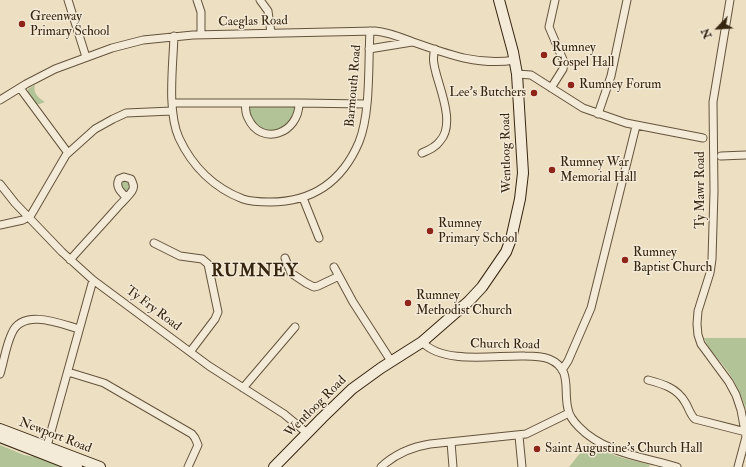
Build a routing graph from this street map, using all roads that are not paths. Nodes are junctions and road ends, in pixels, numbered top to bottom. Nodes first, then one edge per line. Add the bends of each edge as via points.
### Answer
1 (68, 0) edge
2 (197, 0) edge
3 (260, 0) edge
4 (499, 0) edge
5 (555, 0) edge
6 (627, 0) edge
7 (730, 0) edge
8 (370, 31) junction
9 (271, 33) junction
10 (201, 35) junction
11 (174, 36) junction
12 (413, 42) junction
13 (369, 49) junction
14 (435, 49) junction
15 (86, 57) junction
16 (514, 60) junction
17 (517, 74) junction
18 (20, 88) junction
19 (551, 88) junction
20 (0, 100) edge
21 (172, 103) junction
22 (245, 103) junction
23 (299, 104) junction
24 (366, 104) junction
25 (172, 111) junction
26 (598, 114) junction
27 (636, 126) junction
28 (703, 138) dead end
29 (68, 153) junction
30 (422, 153) dead end
31 (746, 155) edge
32 (722, 156) dead end
33 (0, 184) edge
34 (126, 198) dead end
35 (303, 198) junction
36 (29, 217) junction
37 (0, 225) edge
38 (319, 238) dead end
39 (154, 243) dead end
40 (285, 258) dead end
41 (70, 260) junction
42 (334, 267) dead end
43 (339, 276) junction
44 (93, 280) junction
45 (295, 327) dead end
46 (79, 329) junction
47 (422, 342) junction
48 (190, 352) junction
49 (392, 360) junction
50 (562, 370) junction
51 (68, 372) junction
52 (0, 374) edge
53 (648, 380) dead end
54 (243, 388) junction
55 (569, 413) junction
56 (0, 429) edge
57 (746, 432) edge
58 (307, 434) junction
59 (519, 436) junction
60 (0, 437) edge
61 (451, 442) junction
62 (47, 446) junction
63 (189, 466) edge
64 (77, 467) edge
65 (100, 467) edge
66 (274, 467) edge
67 (381, 467) edge
68 (453, 467) edge
69 (522, 467) edge
70 (677, 467) edge
71 (738, 467) edge

1 - 15 street
2 - 10 street
3 - 9 street via 268,11
4 - 16 main road, Wentloog Road
5 - 19 street via 550,30 564,62 563,69
6 - 26 street via 611,76
7 - 57 street, Ty Mawr Road via 714,95 711,266 698,311 697,330 701,344 736,395
8 - 9 street, Caeglas Road
8 - 12 street, Caeglas Road via 388,33
8 - 13 street, Barmouth Road
9 - 10 street, Caeglas Road
10 - 11 street, Caeglas Road
11 - 15 street, Caeglas Road via 134,42
11 - 21 street, Barmouth Road
12 - 13 street
12 - 14 street, Caeglas Road
13 - 24 street, Barmouth Road
14 - 16 street, Caeglas Road via 478,61 497,63
14 - 30 street via 433,59 447,117 447,128 441,141
15 - 18 street, Caeglas Road via 44,74
16 - 17 main road, Wentloog Road
17 - 19 street via 531,75
17 - 47 main road, Wentloog Road via 523,183 509,245 501,261 477,293
18 - 20 street, Caeglas Road
18 - 29 street
19 - 26 street
21 - 22 street
21 - 25 street, Barmouth Road
22 - 23 street
22 - 23 street via 251,124 260,131 273,134 284,132 292,125 298,114
23 - 24 street
24 - 35 street, Barmouth Road via 361,135 346,164 324,188
25 - 29 street via 126,113 90,133
25 - 35 street, Barmouth Road via 180,138 193,161 206,177 221,188 243,199 256,202
26 - 27 street
27 - 28 street
27 - 50 street via 591,308
29 - 36 street
31 - 32 street
33 - 36 street, Ty Fry Road
34 - 41 street
35 - 38 street
36 - 37 street
36 - 41 street, Ty Fry Road
39 - 48 street via 180,256 202,259 208,264 218,312
40 - 43 street via 291,273 314,287
41 - 44 street, Ty Fry Road
42 - 43 street
43 - 49 street
44 - 46 street
44 - 48 street, Ty Fry Road
45 - 54 street
46 - 51 street
46 - 52 street via 42,319 19,324 12,332
47 - 49 main road, Wentloog Road
47 - 50 street, Church Road via 434,351 462,357 544,357 553,360
48 - 54 street, Ty Fry Road
49 - 58 main road, Wentloog Road via 352,389
50 - 55 street via 566,381
51 - 62 street
51 - 63 street via 104,383 192,434 198,445
53 - 57 street via 666,385 676,392 695,419
54 - 58 street, Ty Fry Road via 284,414
55 - 59 street via 531,433
55 - 70 street via 589,437 603,445
56 - 62 main road, Newport Road
57 - 71 street, Ty Mawr Road via 746,441
58 - 66 main road, Wentloog Road
59 - 61 street
59 - 69 street
60 - 64 main road, Newport Road
61 - 67 street via 411,448
61 - 68 street
62 - 65 main road, Newport Road

